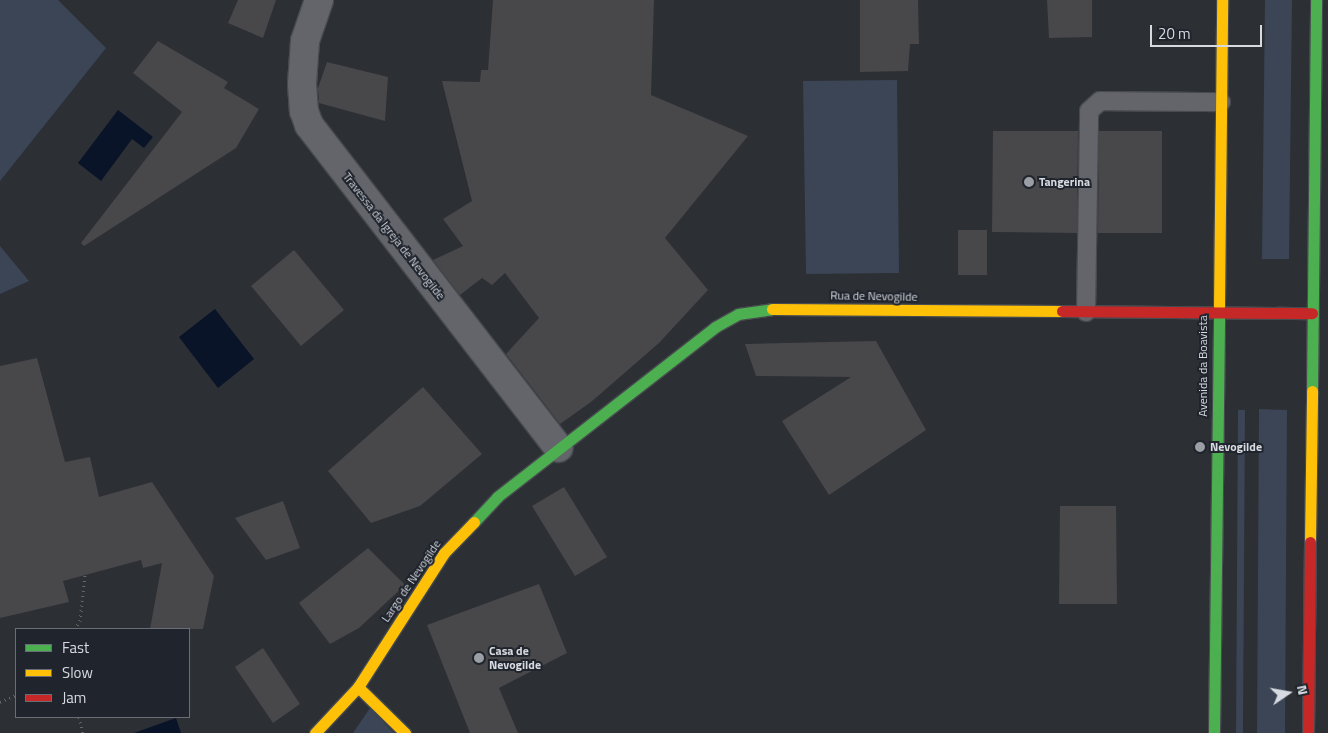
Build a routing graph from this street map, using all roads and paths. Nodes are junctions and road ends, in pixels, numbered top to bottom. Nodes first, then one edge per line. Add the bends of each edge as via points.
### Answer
1 (319, 0) edge
2 (1222, 0) edge
3 (1316, 0) edge
4 (1221, 102) junction
5 (1217, 311) junction
6 (1086, 312) junction
7 (1312, 313) junction
8 (559, 448) junction
9 (497, 497) joint
10 (85, 575) dead end
11 (75, 628) edge
12 (358, 687) junction
13 (15, 695) edge
14 (0, 702) edge
15 (79, 718) edge
16 (83, 733) edge
17 (314, 733) edge
18 (405, 733) edge
19 (1214, 733) edge
20 (1308, 733) edge

1 - 8 street, Travessa da Igreja de Nevogilde via 305,41 302,84 309,125
2 - 4 main road, Avenida da Boavista
3 - 7 main road
4 - 5 main road, Avenida da Boavista
4 - 6 lane via 1100,101 1089,111
5 - 6 main road, Rua de Nevogilde
5 - 7 main road, Rua de Nevogilde
5 - 19 main road, Avenida da Boavista
6 - 8 main road, Rua de Nevogilde via 764,308 738,314 716,327
7 - 20 main road
8 - 9 main road, Rua de Nevogilde
9 - 12 main road, Largo de Nevogilde via 444,553
10 - 11 path via 80,621
12 - 17 main road, Largo de Nevogilde
12 - 18 main road
13 - 14 path
15 - 16 path

